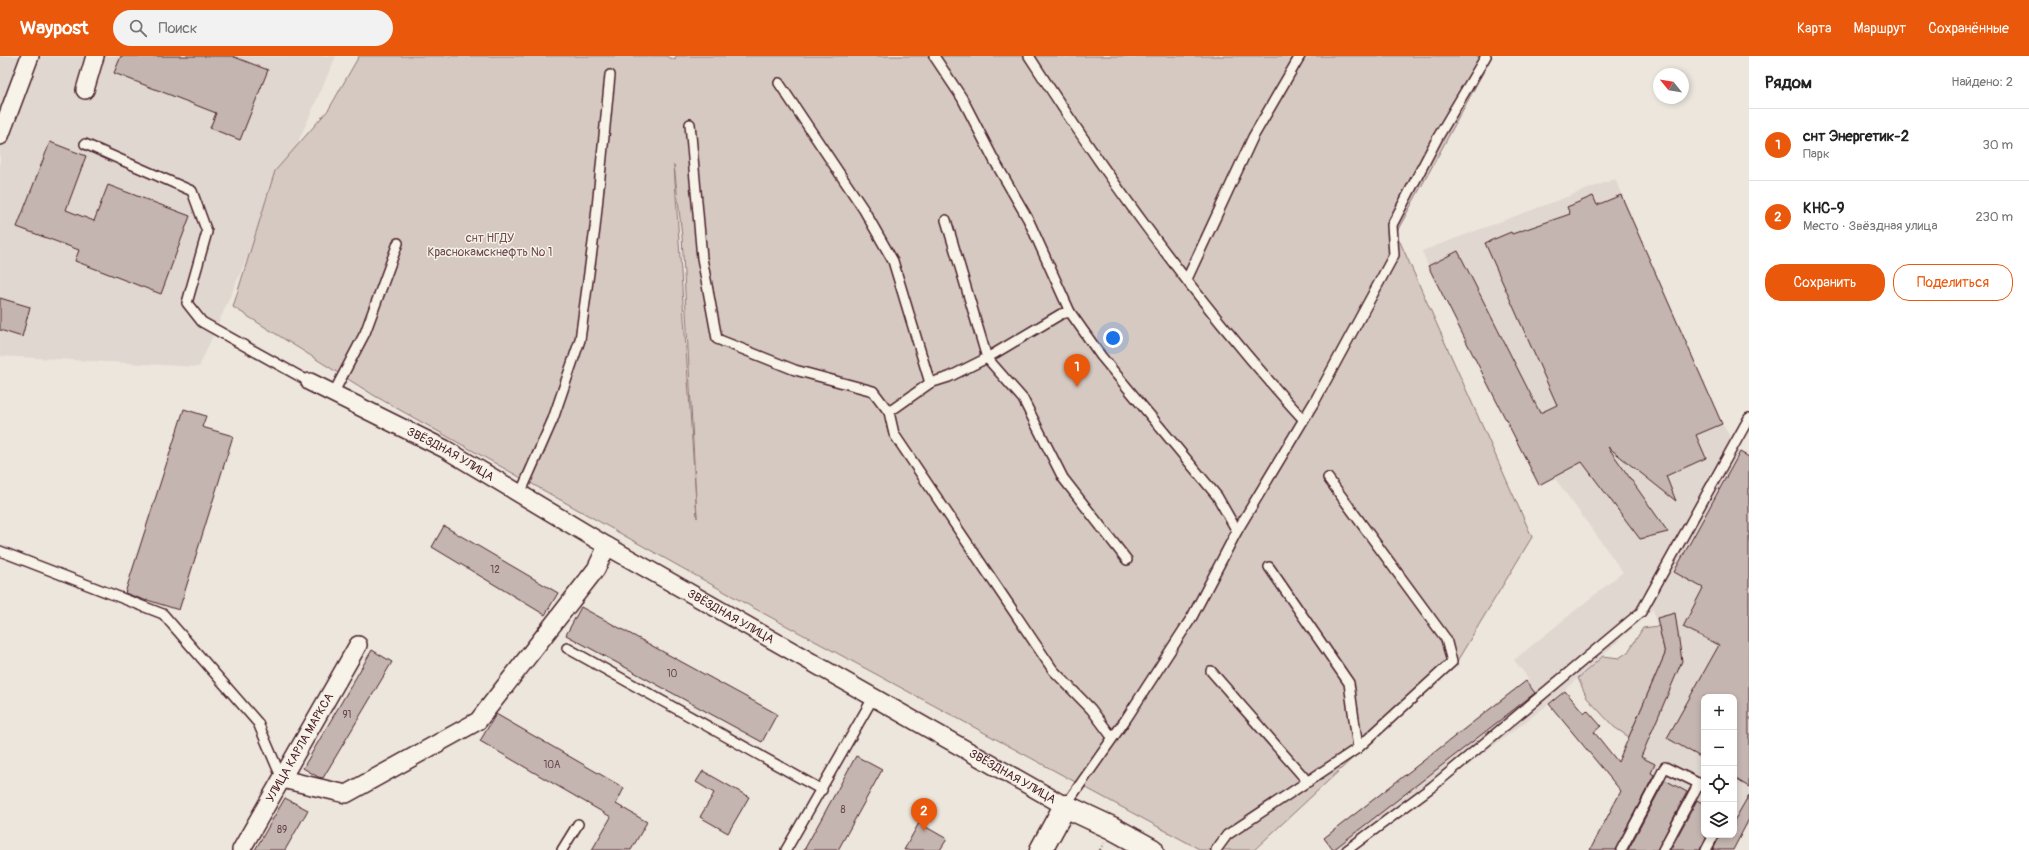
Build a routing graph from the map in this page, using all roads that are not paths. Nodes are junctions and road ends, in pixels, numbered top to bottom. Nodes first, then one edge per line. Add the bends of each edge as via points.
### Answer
1 (30, 56) edge
2 (95, 56) edge
3 (934, 56) edge
4 (1029, 56) edge
5 (1300, 56) edge
6 (1486, 56) edge
7 (610, 75) dead end
8 (779, 83) dead end
9 (85, 90) dead end
10 (690, 124) dead end
11 (0, 136) edge
12 (84, 144) dead end
13 (946, 220) dead end
14 (398, 243) dead end
15 (1187, 279) junction
16 (1070, 312) junction
17 (987, 358) junction
18 (310, 382) joint
19 (930, 383) junction
20 (333, 394) junction
21 (889, 412) junction
22 (1749, 418) edge
23 (1303, 419) junction
24 (1328, 478) dead end
25 (520, 494) junction
26 (1237, 531) junction
27 (607, 546) junction
28 (0, 551) edge
29 (1127, 560) dead end
30 (1269, 567) dead end
31 (358, 644) dead end
32 (567, 648) dead end
33 (1211, 671) dead end
34 (873, 698) junction
35 (1112, 737) junction
36 (1358, 748) junction
37 (282, 779) junction
38 (1308, 782) junction
39 (1701, 784) edge
40 (1701, 786) edge
41 (822, 790) junction
42 (1065, 806) junction
43 (578, 824) dead end
44 (1712, 838) edge
45 (241, 850) edge
46 (562, 850) edge
47 (786, 850) edge
48 (1041, 850) edge
49 (1152, 850) edge
50 (1216, 850) edge
51 (1347, 850) edge
52 (1620, 850) edge
53 (1663, 850) edge
54 (1706, 850) edge

1 - 11 street
2 - 9 street
3 - 16 lane via 962,98 1028,219
4 - 15 lane via 1103,168
5 - 15 lane via 1253,137
6 - 23 lane via 1438,137 1392,225 1394,255
7 - 25 lane via 595,228 580,340 553,419
8 - 19 lane via 864,210 893,261
10 - 21 lane via 702,258 717,339 794,370 873,391
12 - 18 lane via 192,190 207,232 187,303 202,322
13 - 17 lane
14 - 20 lane via 365,333
15 - 23 lane
16 - 17 lane via 1061,314
16 - 26 lane via 1101,356 1217,496
17 - 19 lane via 949,377
17 - 29 lane via 1023,399 1063,478
18 - 20 street, ЗВЁЗДНАЯ УЛИЦА
19 - 21 lane
20 - 25 street, ЗВЁЗДНАЯ УЛИЦА via 445,449
21 - 35 lane via 894,434 1053,670 1091,709
22 - 51 lane via 1641,612 1433,786
23 - 26 lane
24 - 36 lane via 1446,639 1452,662
25 - 27 street, ЗВЁЗДНАЯ УЛИЦА
26 - 35 lane via 1192,617
27 - 34 street, ЗВЁЗДНАЯ УЛИЦА
27 - 37 street via 596,569 478,721 346,794
28 - 37 lane via 163,614 258,723
30 - 36 lane via 1349,683
31 - 37 street, УЛИЦА КАРЛА МАРКСА
32 - 41 lane
33 - 38 lane
34 - 41 lane
34 - 42 street, ЗВЁЗДНАЯ УЛИЦА
35 - 42 lane
36 - 38 lane
37 - 45 street, УЛИЦА КАРЛА МАРКСА
38 - 50 lane via 1227,835
39 - 52 lane via 1665,767
40 - 53 lane
41 - 47 lane
42 - 48 street
42 - 49 street, ЗВЁЗДНАЯ УЛИЦА
43 - 46 lane
44 - 54 lane

